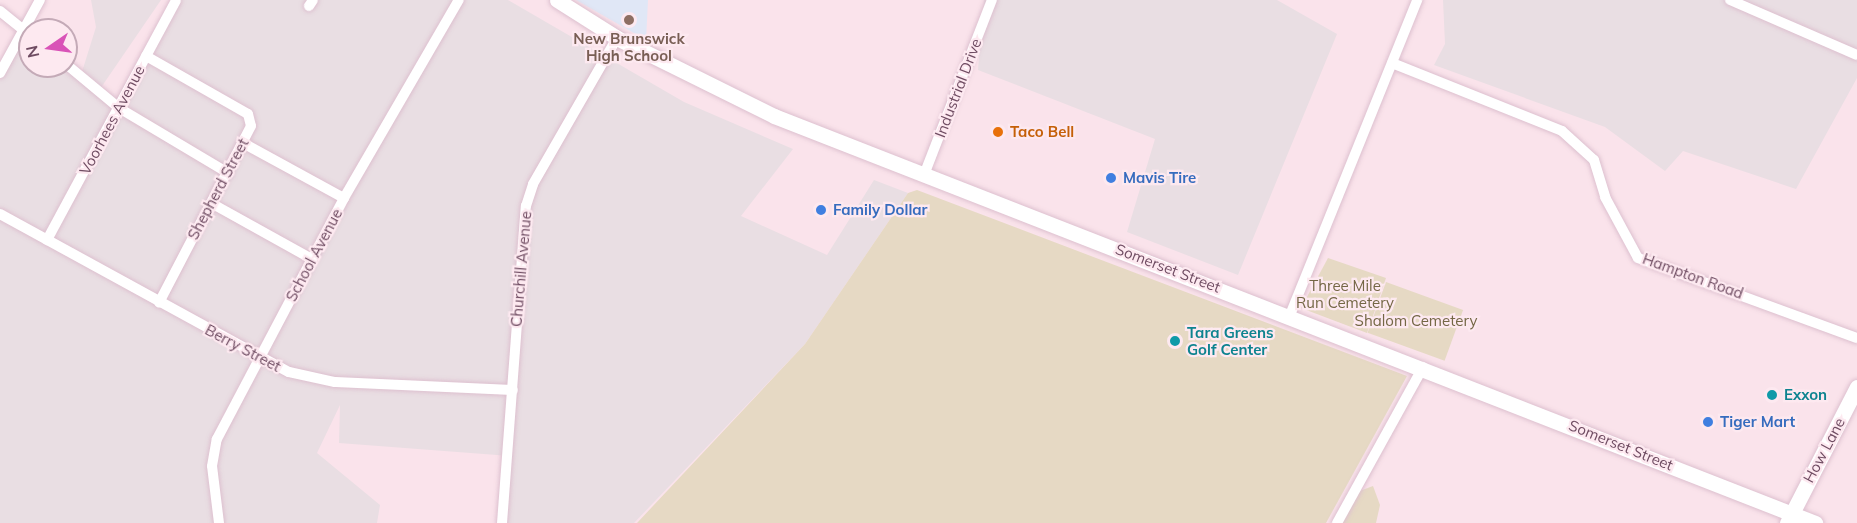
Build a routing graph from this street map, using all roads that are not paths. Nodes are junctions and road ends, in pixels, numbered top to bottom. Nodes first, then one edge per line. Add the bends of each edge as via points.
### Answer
1 (40, 0) edge
2 (176, 0) edge
3 (459, 0) edge
4 (556, 0) edge
5 (992, 0) edge
6 (1417, 0) edge
7 (1730, 0) edge
8 (0, 11) edge
9 (33, 18) edge
10 (18, 25) edge
11 (617, 38) junction
12 (18, 46) edge
13 (1857, 55) edge
14 (147, 56) junction
15 (1392, 63) junction
16 (0, 73) edge
17 (78, 74) edge
18 (119, 108) junction
19 (243, 143) junction
20 (228, 173) junction
21 (924, 175) junction
22 (344, 198) junction
23 (212, 203) junction
24 (0, 214) edge
25 (46, 240) junction
26 (312, 259) junction
27 (159, 303) junction
28 (1290, 315) junction
29 (1857, 338) edge
30 (259, 358) junction
31 (1423, 367) junction
32 (1857, 387) edge
33 (513, 390) junction
34 (1789, 518) edge
35 (219, 523) edge
36 (502, 523) edge
37 (1337, 523) edge
38 (1815, 523) edge

1 - 9 street
2 - 14 street, Voorhees Avenue
3 - 22 street, School Avenue
4 - 11 main road, Somerset Street
5 - 21 street, Industrial Drive
6 - 15 street
7 - 13 street
8 - 10 street
11 - 21 main road, Somerset Street via 774,116
11 - 33 street, Churchill Avenue via 533,184 526,206
12 - 16 street
14 - 18 street, Voorhees Avenue
14 - 19 street, Shepherd Street via 248,114 251,126
15 - 28 street
15 - 29 street, Hampton Road via 1562,131 1594,160 1605,197 1638,258
17 - 18 street
18 - 20 street
18 - 25 street, Voorhees Avenue
19 - 20 street, Shepherd Street
19 - 22 street
20 - 23 street, Shepherd Street
21 - 28 main road, Somerset Street
22 - 26 street, School Avenue
23 - 26 street
23 - 27 street, Shepherd Street
24 - 25 street, Berry Street
25 - 27 street, Berry Street
26 - 30 street, School Avenue
27 - 30 street, Berry Street
28 - 31 main road, Somerset Street
30 - 33 street, Berry Street via 289,372 335,382
30 - 35 street, School Avenue via 217,439 212,466
31 - 34 main road, Somerset Street
31 - 37 street
32 - 34 main road, How Lane
33 - 36 street, Churchill Avenue
34 - 38 main road, Somerset Street

